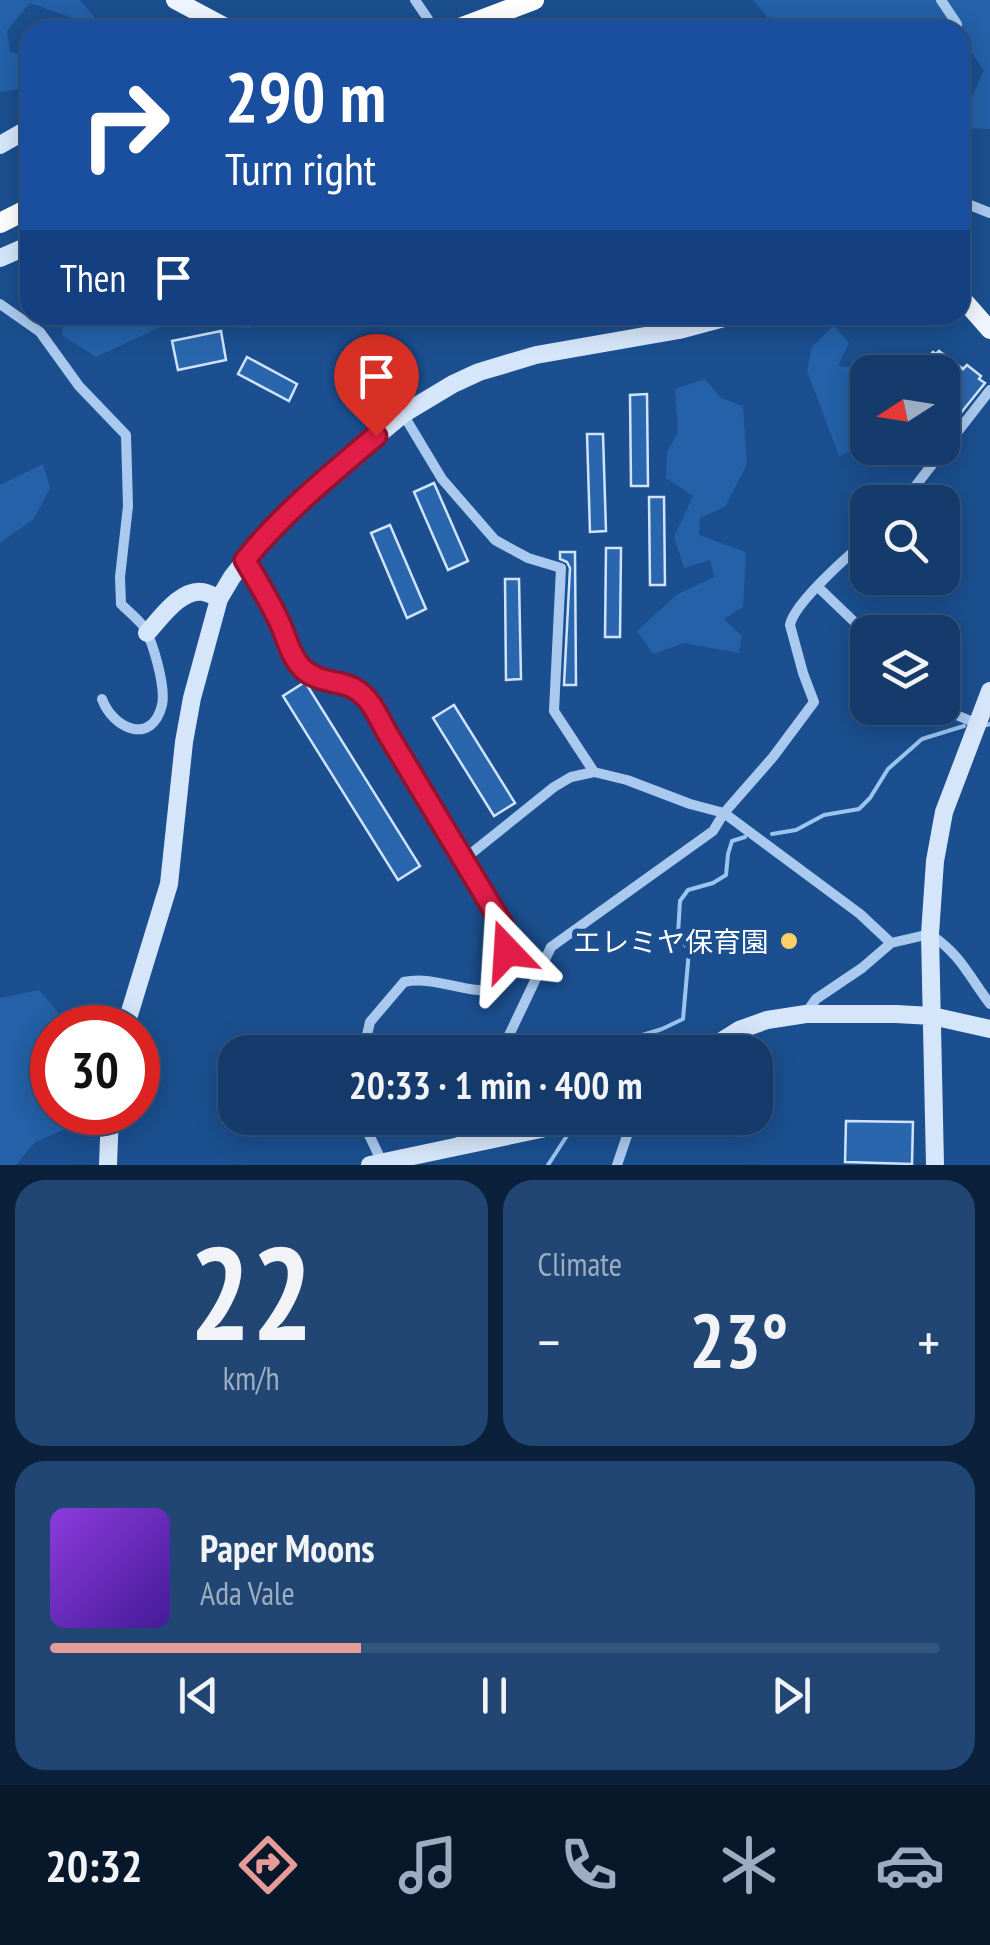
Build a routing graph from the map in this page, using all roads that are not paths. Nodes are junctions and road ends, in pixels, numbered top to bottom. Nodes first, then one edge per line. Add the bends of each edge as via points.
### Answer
1 (175, 0) edge
2 (534, 0) edge
3 (212, 20) edge
4 (481, 20) edge
5 (970, 307) edge
6 (30, 325) edge
7 (698, 325) edge
8 (990, 330) edge
9 (990, 390) edge
10 (403, 414) junction
11 (916, 485) edge
12 (850, 556) edge
13 (245, 560) junction
14 (818, 586) junction
15 (219, 599) junction
16 (850, 618) edge
17 (147, 633) junction
18 (990, 691) edge
19 (102, 699) dead end
20 (960, 717) edge
21 (978, 725) junction
22 (594, 772) junction
23 (724, 814) junction
24 (463, 860) junction
25 (930, 934) junction
26 (891, 943) junction
27 (990, 1004) edge
28 (133, 1005) edge
29 (806, 1014) junction
30 (932, 1016) junction
31 (990, 1029) edge
32 (367, 1035) edge
33 (510, 1035) edge
34 (732, 1035) edge
35 (109, 1135) edge
36 (367, 1135) edge
37 (462, 1135) edge
38 (514, 1135) edge
39 (628, 1135) edge
40 (456, 1148) junction
41 (376, 1164) edge
42 (108, 1165) edge
43 (617, 1165) edge
44 (935, 1165) edge

1 - 3 main road
2 - 4 highway
5 - 8 main road
6 - 17 street via 126,435 121,604
7 - 10 street via 507,362
9 - 11 street
10 - 13 street via 266,533
10 - 22 street via 442,479 494,540 561,568 554,711
12 - 14 street
13 - 15 street
13 - 24 street via 290,653 306,672 350,686 369,700
14 - 16 street
14 - 23 street via 790,625 814,702
15 - 17 street via 191,593
15 - 28 street via 184,742 168,884
17 - 19 street via 163,690 153,724 130,729 116,723
18 - 21 street
20 - 21 street
21 - 25 street via 944,812
22 - 23 street
22 - 24 street via 554,787
23 - 26 street
23 - 33 street via 713,831 551,948
24 - 32 street via 506,936 503,972 486,992 429,980 404,982
25 - 26 street
25 - 27 street via 965,965
25 - 30 street
26 - 29 street via 816,999
29 - 30 street
29 - 34 street
30 - 31 street
30 - 44 street
35 - 42 street
36 - 41 street
37 - 40 street
38 - 40 street
39 - 43 street
40 - 41 street

